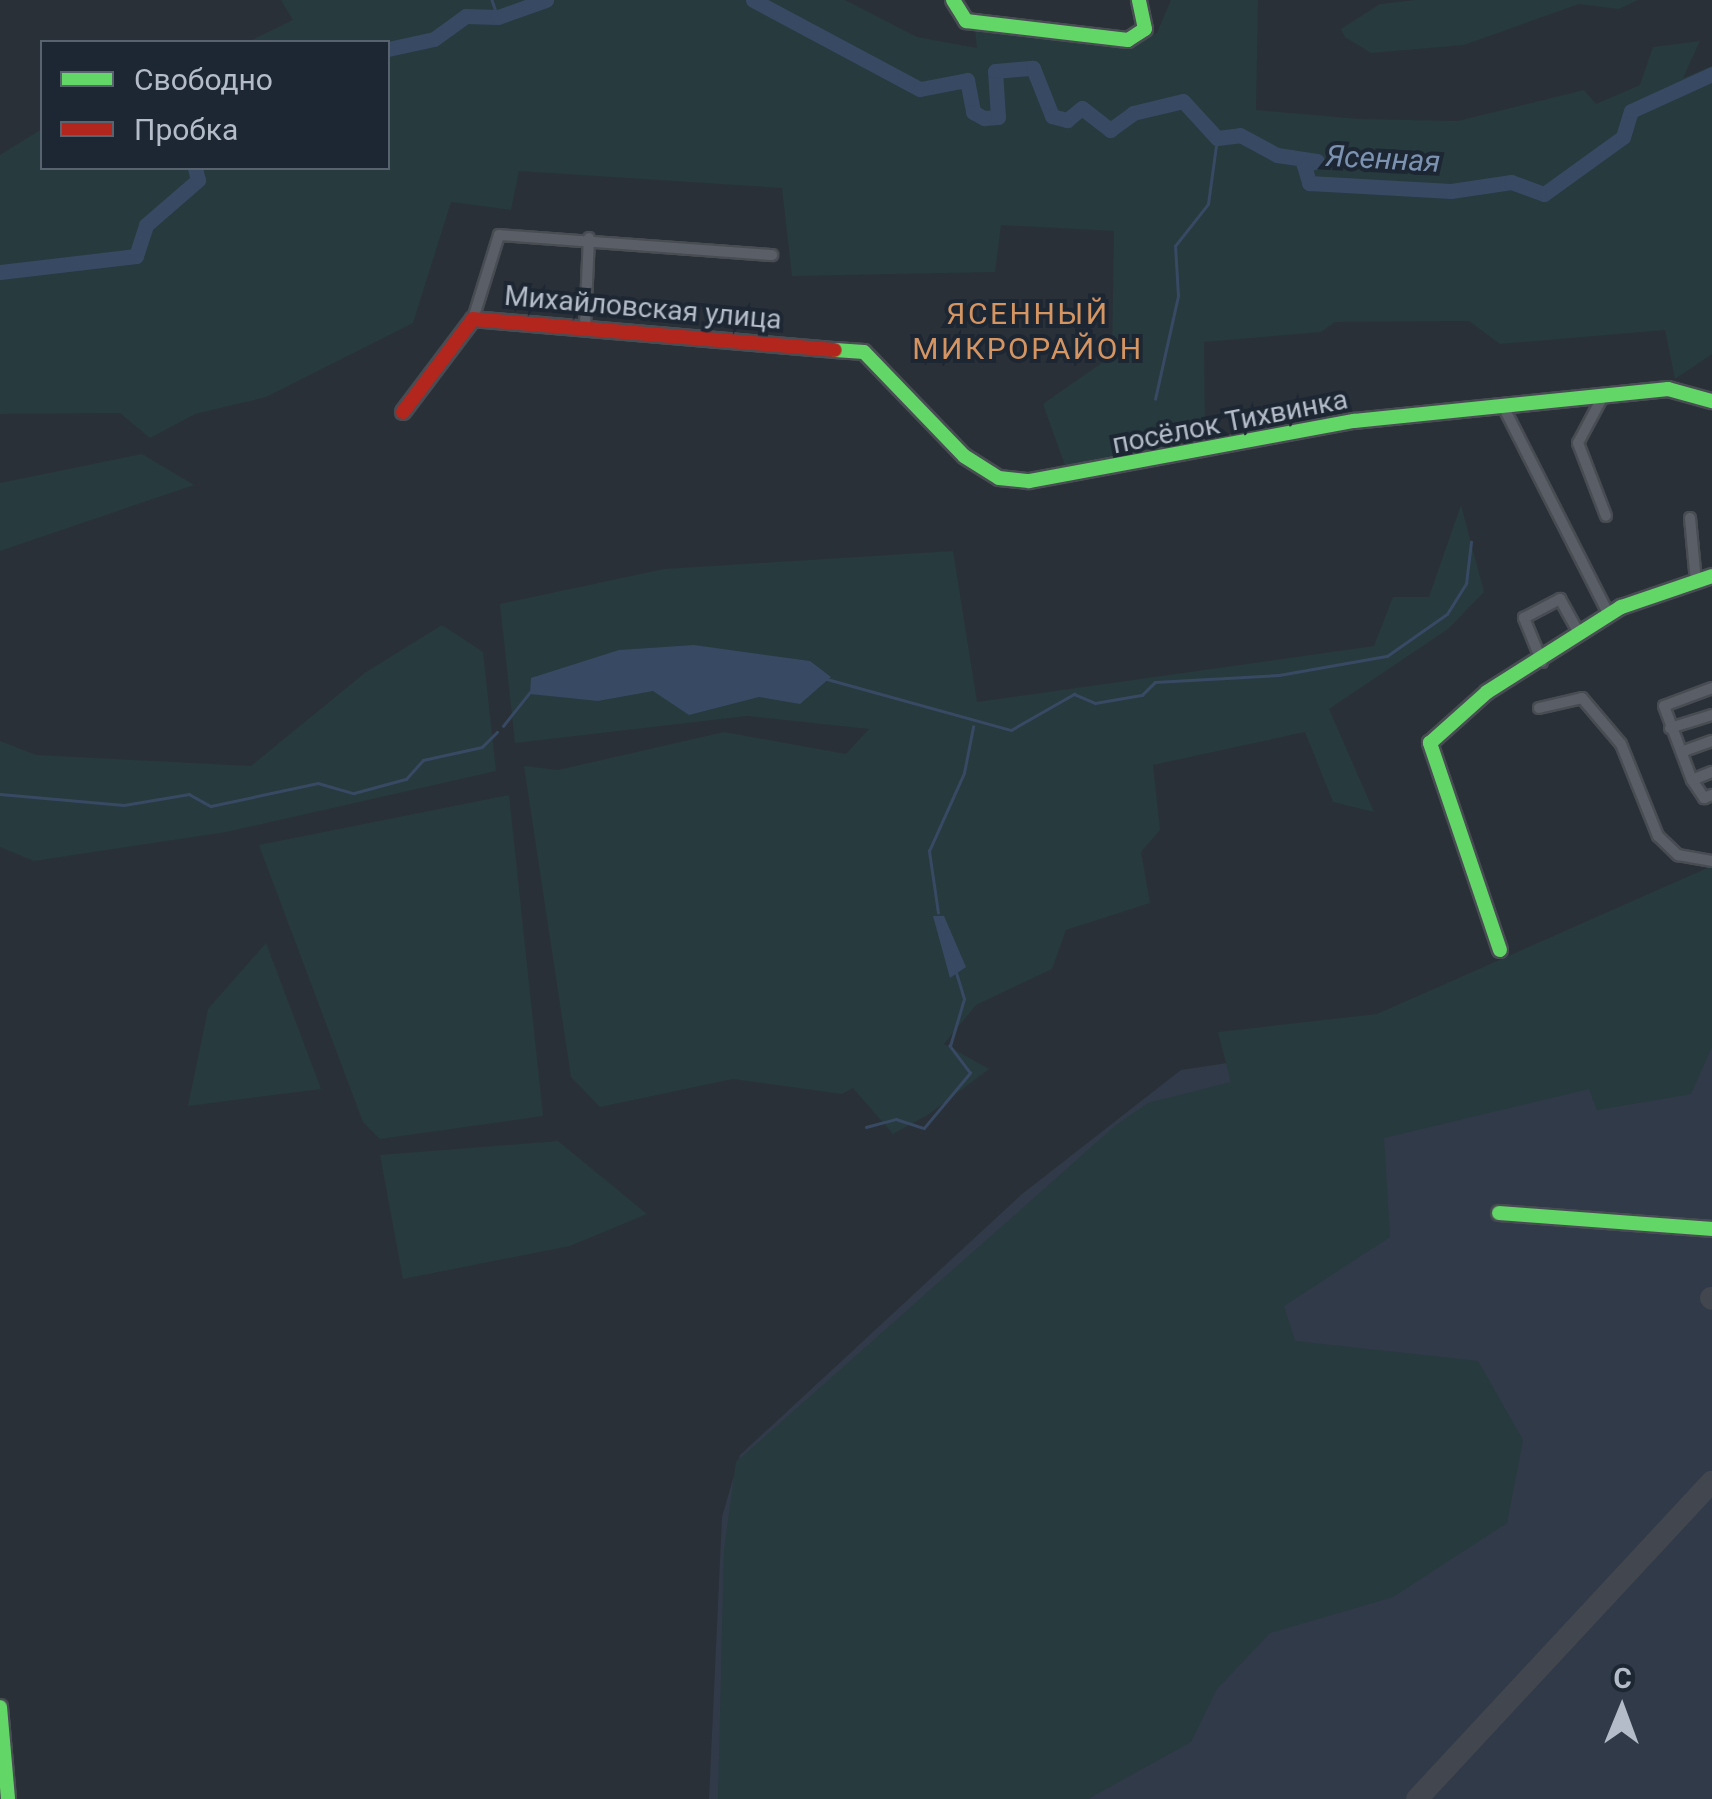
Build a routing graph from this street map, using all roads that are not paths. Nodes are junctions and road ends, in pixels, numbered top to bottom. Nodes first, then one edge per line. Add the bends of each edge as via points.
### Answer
1 (953, 0) edge
2 (1139, 0) edge
3 (589, 238) junction
4 (772, 255) dead end
5 (474, 319) junction
6 (584, 326) junction
7 (864, 352) joint
8 (1602, 398) junction
9 (1712, 401) edge
10 (403, 412) dead end
11 (1506, 412) junction
12 (1606, 516) dead end
13 (1690, 518) dead end
14 (1712, 576) edge
15 (1696, 582) junction
16 (1609, 614) junction
17 (1580, 635) junction
18 (1542, 662) junction
19 (1712, 688) edge
20 (1539, 708) dead end
21 (1712, 715) edge
22 (1670, 728) junction
23 (1712, 741) edge
24 (1684, 751) junction
25 (1712, 772) edge
26 (1692, 780) junction
27 (1712, 795) edge
28 (1712, 861) edge
29 (1500, 950) dead end
30 (1499, 1214) dead end
31 (1712, 1229) edge
32 (0, 1708) edge
33 (8, 1799) edge

1 - 2 street via 966,21 1128,40 1144,29
3 - 4 street
3 - 5 street via 499,235
3 - 6 street
5 - 6 street, Михайловская улица
5 - 10 street, Михайловская улица
6 - 7 street, Михайловская улица
7 - 11 street, посёлок Тихвинка via 964,456 1014,480 1112,470 1354,422
8 - 9 street, посёлок Тихвинка via 1668,389
8 - 11 street, посёлок Тихвинка
8 - 12 street via 1578,443
11 - 16 street
13 - 15 street
14 - 15 street
15 - 16 street
16 - 17 street
17 - 18 street
17 - 18 street via 1560,600 1524,618
18 - 29 street via 1462,711 1430,743
19 - 22 street via 1664,706
20 - 28 street via 1582,698 1621,744 1658,836 1678,855
21 - 22 street
22 - 24 street
23 - 24 street
24 - 26 street
25 - 26 street
26 - 27 street via 1704,798
30 - 31 street
32 - 33 street

